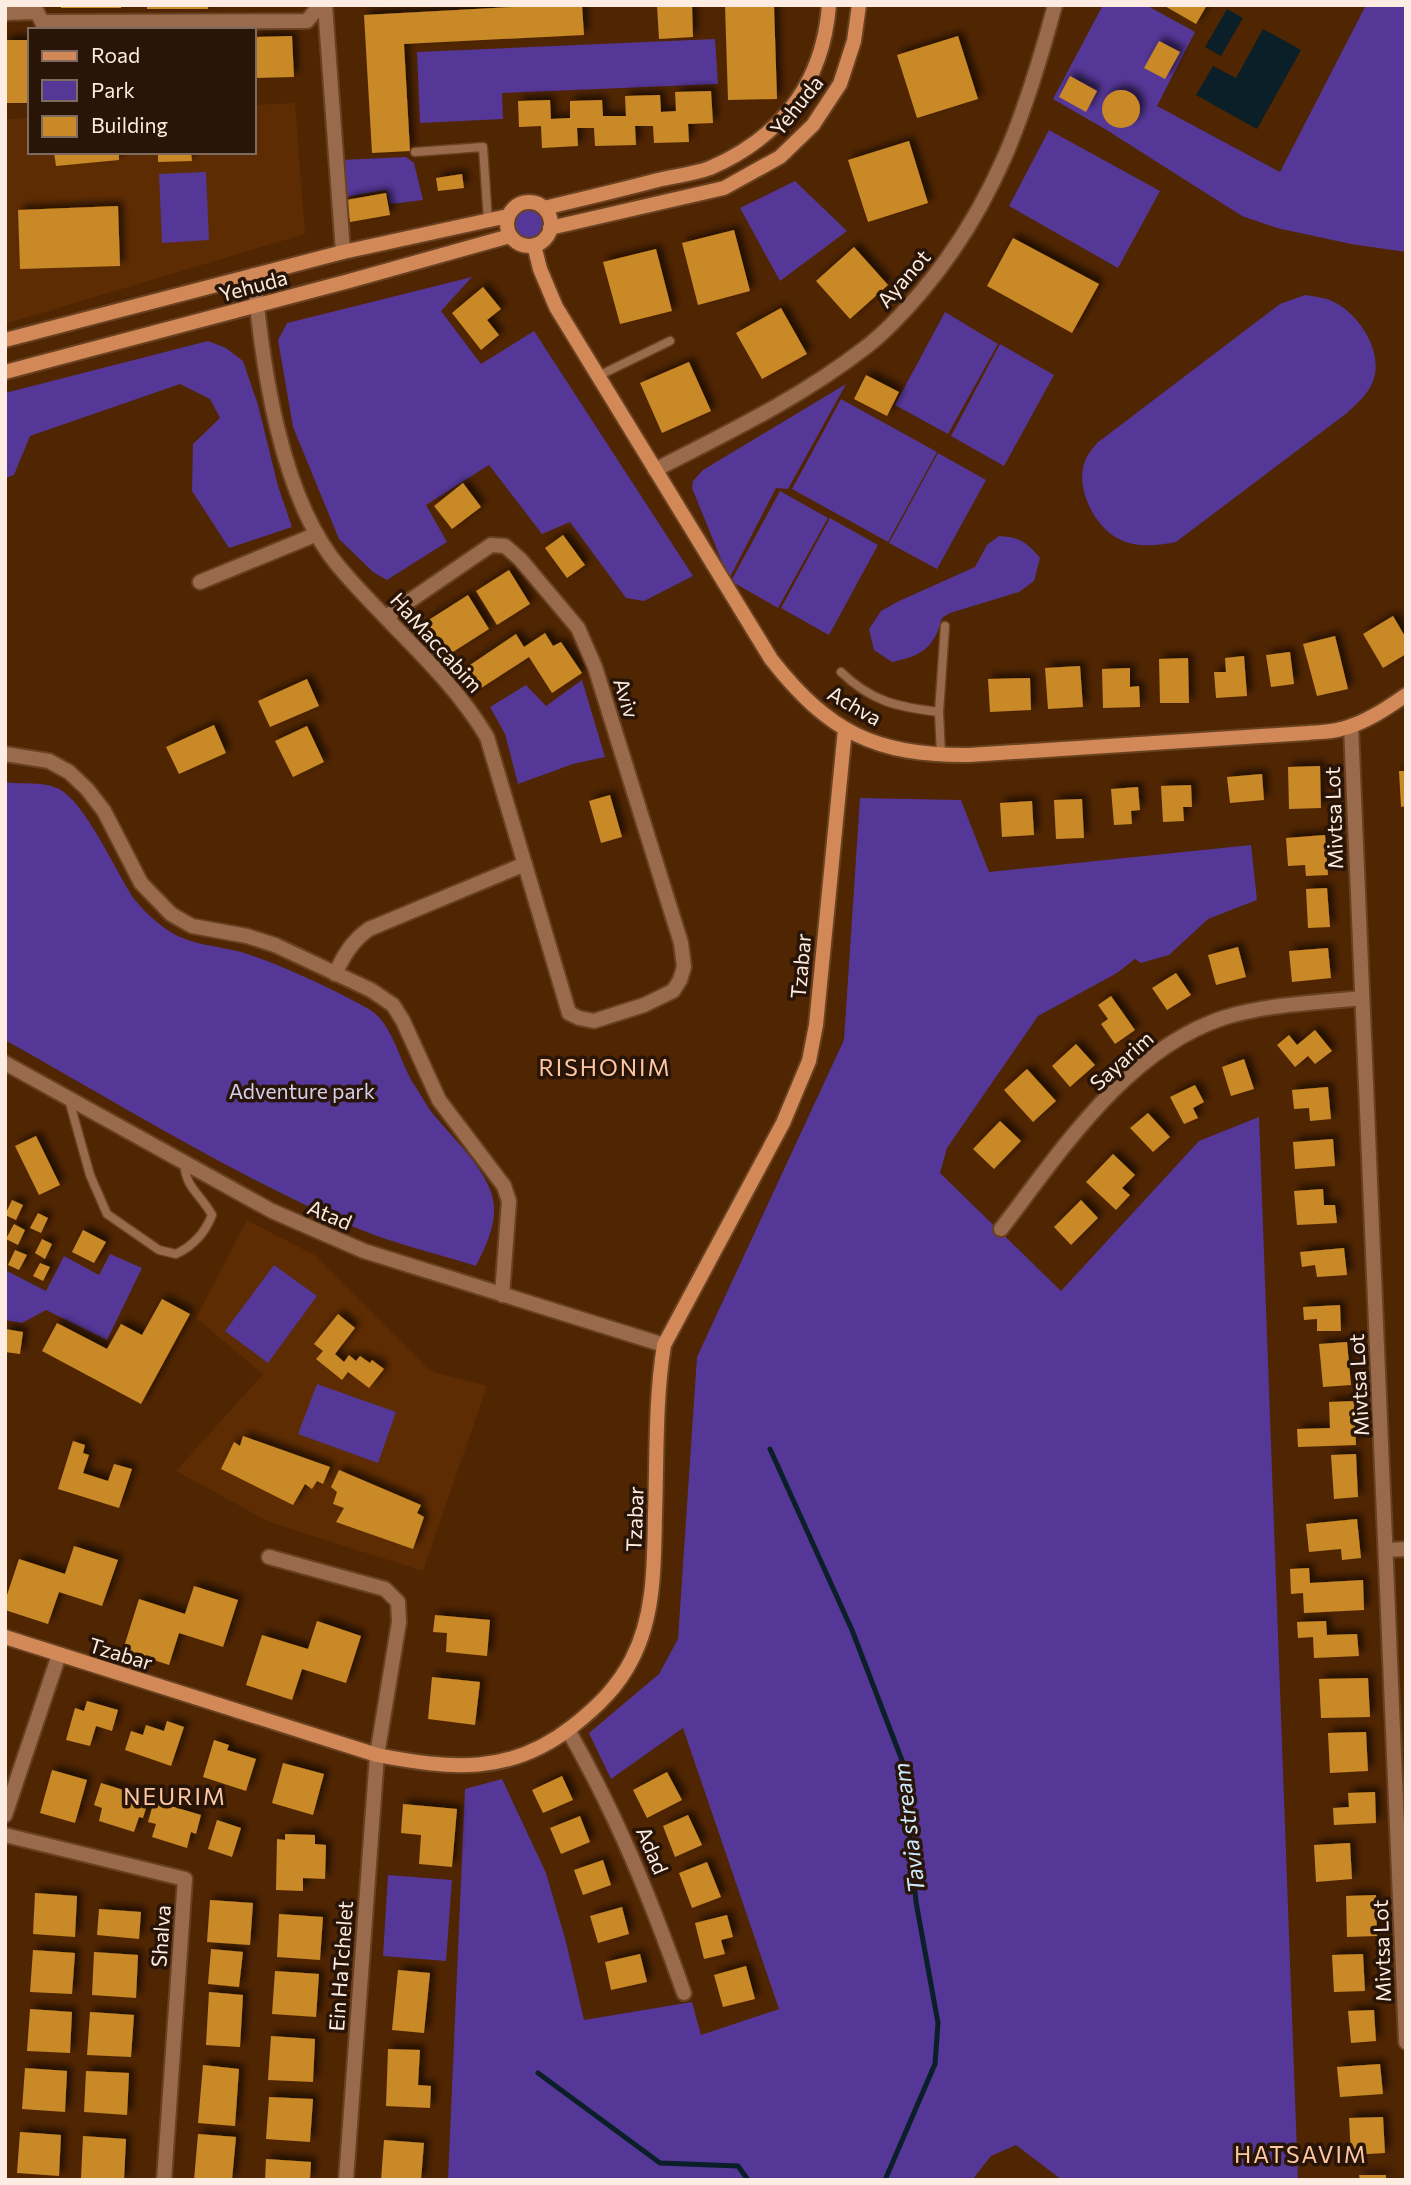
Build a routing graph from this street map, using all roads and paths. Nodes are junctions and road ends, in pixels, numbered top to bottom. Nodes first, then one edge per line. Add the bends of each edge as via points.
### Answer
1 (323, 5) edge
2 (829, 5) edge
3 (859, 5) edge
4 (1055, 5) edge
5 (5, 12) edge
6 (415, 152) dead end
7 (544, 208) junction
8 (508, 216) junction
9 (488, 221) junction
10 (550, 228) junction
11 (510, 236) junction
12 (534, 245) junction
13 (343, 252) junction
14 (254, 275) junction
15 (257, 306) junction
16 (5, 340) edge
17 (670, 341) dead end
18 (5, 372) edge
19 (598, 376) junction
20 (655, 470) junction
21 (317, 534) junction
22 (200, 582) dead end
23 (386, 617) junction
24 (945, 626) dead end
25 (841, 672) dead end
26 (1406, 695) edge
27 (939, 712) junction
28 (1351, 726) junction
29 (845, 729) junction
30 (11, 755) edge
31 (942, 755) junction
32 (5, 768) edge
33 (525, 864) junction
34 (335, 974) junction
35 (1361, 998) junction
36 (644, 1005) joint
37 (5, 1063) edge
38 (69, 1100) junction
39 (184, 1163) junction
40 (1001, 1229) dead end
41 (502, 1295) junction
42 (664, 1345) junction
43 (1406, 1549) edge
44 (1386, 1550) junction
45 (269, 1557) dead end
46 (5, 1637) edge
47 (59, 1656) junction
48 (568, 1730) junction
49 (377, 1755) junction
50 (5, 1815) edge
51 (5, 1835) edge
52 (684, 1993) dead end
53 (1406, 2042) edge
54 (164, 2180) edge
55 (346, 2180) edge

1 - 5 street via 307,21 42,22 37,12
1 - 13 street
2 - 7 street, Yehuda via 814,70 791,110 767,135 709,168
3 - 10 street, Yehuda via 855,41 841,84 813,125 780,157 724,188
4 - 20 street, Ayanot via 1000,170 970,228 902,314 866,347 813,383
6 - 9 lane via 483,147
7 - 8 street via 524,202
7 - 10 street
8 - 9 street, Yehuda
8 - 11 street
9 - 13 street, Yehuda
10 - 12 street
11 - 12 street via 523,245
11 - 15 street, Yehuda
12 - 19 street, Achva via 555,307
13 - 14 street, Yehuda
14 - 15 street, HaMaccabim
14 - 16 street, Yehuda
15 - 18 street, Yehuda
15 - 21 street, HaMaccabim via 276,423 299,496
17 - 19 lane
19 - 20 street, Achva
20 - 29 street, Achva via 771,659 796,691
21 - 22 street
21 - 23 street, HaMaccabim via 339,567
23 - 33 street, HaMaccabim via 447,681 487,737
23 - 36 street, Aviv via 491,545 505,546 520,559 578,628 596,667 681,943 684,967 680,980 673,990
24 - 27 lane
25 - 27 lane via 881,701
26 - 28 street, Achva
27 - 31 lane
28 - 31 street, Achva via 1308,733
28 - 35 street, Mivtsa Lot
29 - 31 street, Achva via 862,739
29 - 42 street, Tzabar via 809,1061 783,1123
30 - 32 street
30 - 34 street via 49,761 87,789 104,811 141,883 171,914 192,926 275,945
33 - 34 street via 369,929 356,938
33 - 36 street, HaMaccabim via 569,1013 594,1021
34 - 41 street via 393,1005 439,1100 504,1185 509,1201
35 - 40 street, Sayarim via 1236,1015 1186,1032 1147,1059 1105,1101
35 - 44 street, Mivtsa Lot
37 - 38 street, Atad
38 - 39 street, Atad
38 - 39 lane via 90,1175 107,1213 159,1250 176,1254 196,1241 212,1215 186,1180
39 - 41 street, Atad via 322,1235
41 - 42 street, Atad
42 - 48 street, Tzabar via 659,1378 655,1547 644,1630 616,1686
43 - 44 street
44 - 53 street, Mivtsa Lot
45 - 49 street, Ein HaTchelet via 385,1589 398,1602 399,1622
46 - 47 street, Tzabar
47 - 49 street, Tzabar
47 - 50 street
48 - 49 street, Tzabar via 538,1749 497,1764 460,1767
48 - 52 street, Adad via 598,1782 645,1884
49 - 55 street, Ein HaTchelet
51 - 54 street, Shalva via 185,1879

